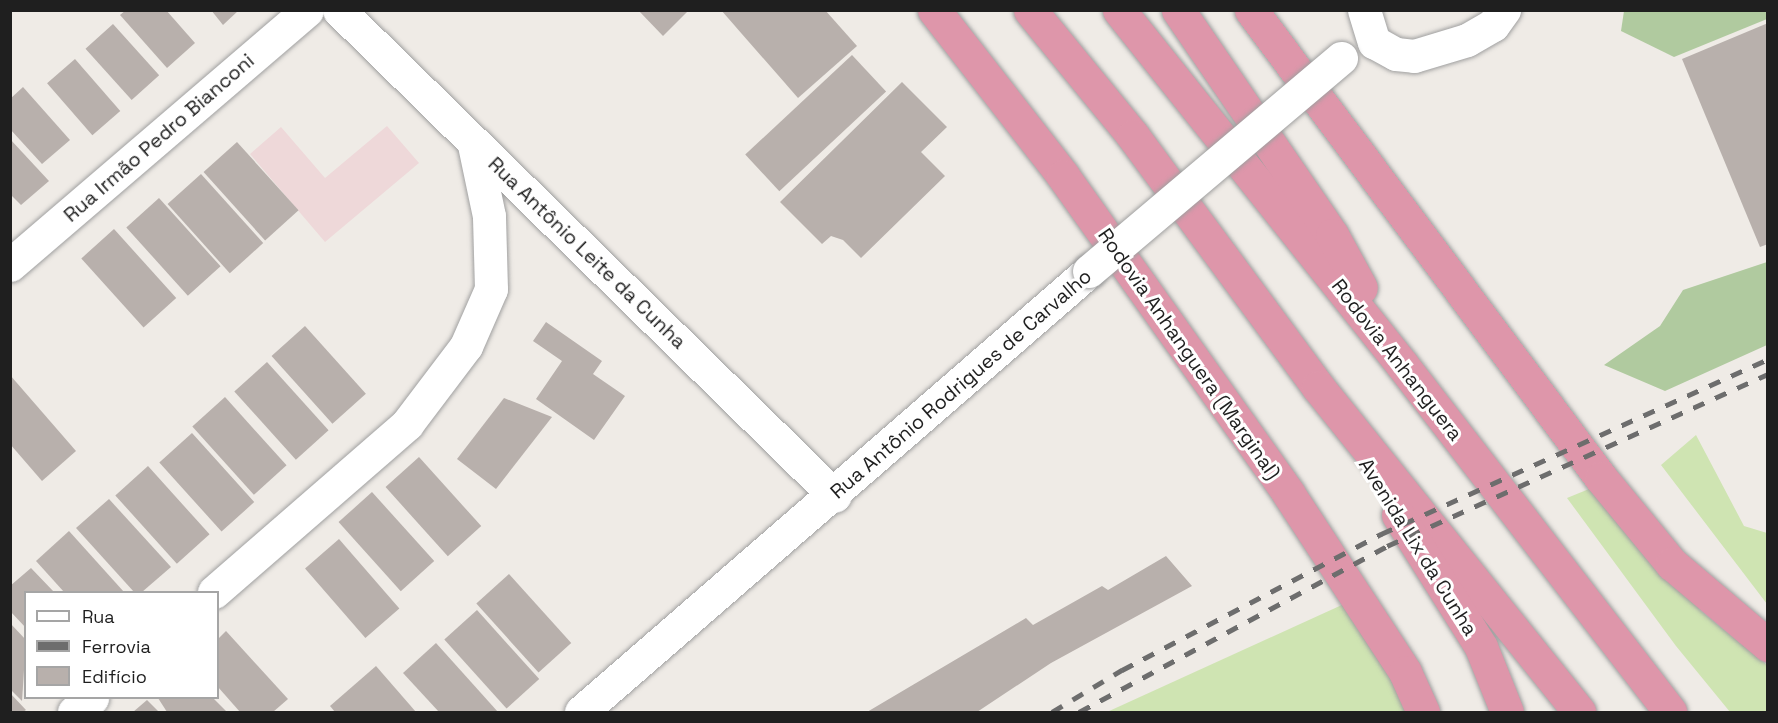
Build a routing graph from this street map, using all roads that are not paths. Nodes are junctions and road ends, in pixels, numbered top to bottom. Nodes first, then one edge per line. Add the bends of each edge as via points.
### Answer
1 (307, 10) edge
2 (339, 10) edge
3 (934, 10) edge
4 (1030, 10) edge
5 (1119, 10) edge
6 (1178, 10) edge
7 (1251, 10) edge
8 (1364, 10) edge
9 (1526, 10) edge
10 (1499, 18) edge
11 (1374, 42) junction
12 (474, 145) junction
13 (10, 265) edge
14 (1403, 366) junction
15 (1318, 387) junction
16 (835, 496) junction
17 (215, 591) edge
18 (1767, 645) edge
19 (91, 699) edge
20 (74, 712) edge
21 (581, 712) edge
22 (1423, 712) edge
23 (1507, 712) edge
24 (1579, 712) edge
25 (1670, 712) edge

1 - 13 street, Rua Irmão Pedro Bianconi
2 - 12 street, Rua Antônio Leite da Cunha
3 - 22 highway, Rodovia Anhanguera (Marginal) via 1063,176 1288,494 1405,672
4 - 15 highway via 1133,136
5 - 14 highway, Rodovia Anhanguera
6 - 14 highway via 1332,236
7 - 18 highway via 1601,478 1672,564
8 - 11 street
9 - 10 street
10 - 11 street via 1467,40 1414,56 1396,54
11 - 16 street, Rua Antônio Rodrigues de Carvalho, bridge via 1341,58 1089,271
12 - 16 street, Rua Antônio Leite da Cunha
12 - 17 street via 489,216 491,289 466,346 407,424
14 - 25 highway, Rodovia Anhanguera
15 - 23 highway, Avenida Lix da Cunha via 1481,647
15 - 24 highway
16 - 21 street, Rua Antônio Rodrigues de Carvalho
19 - 20 street

